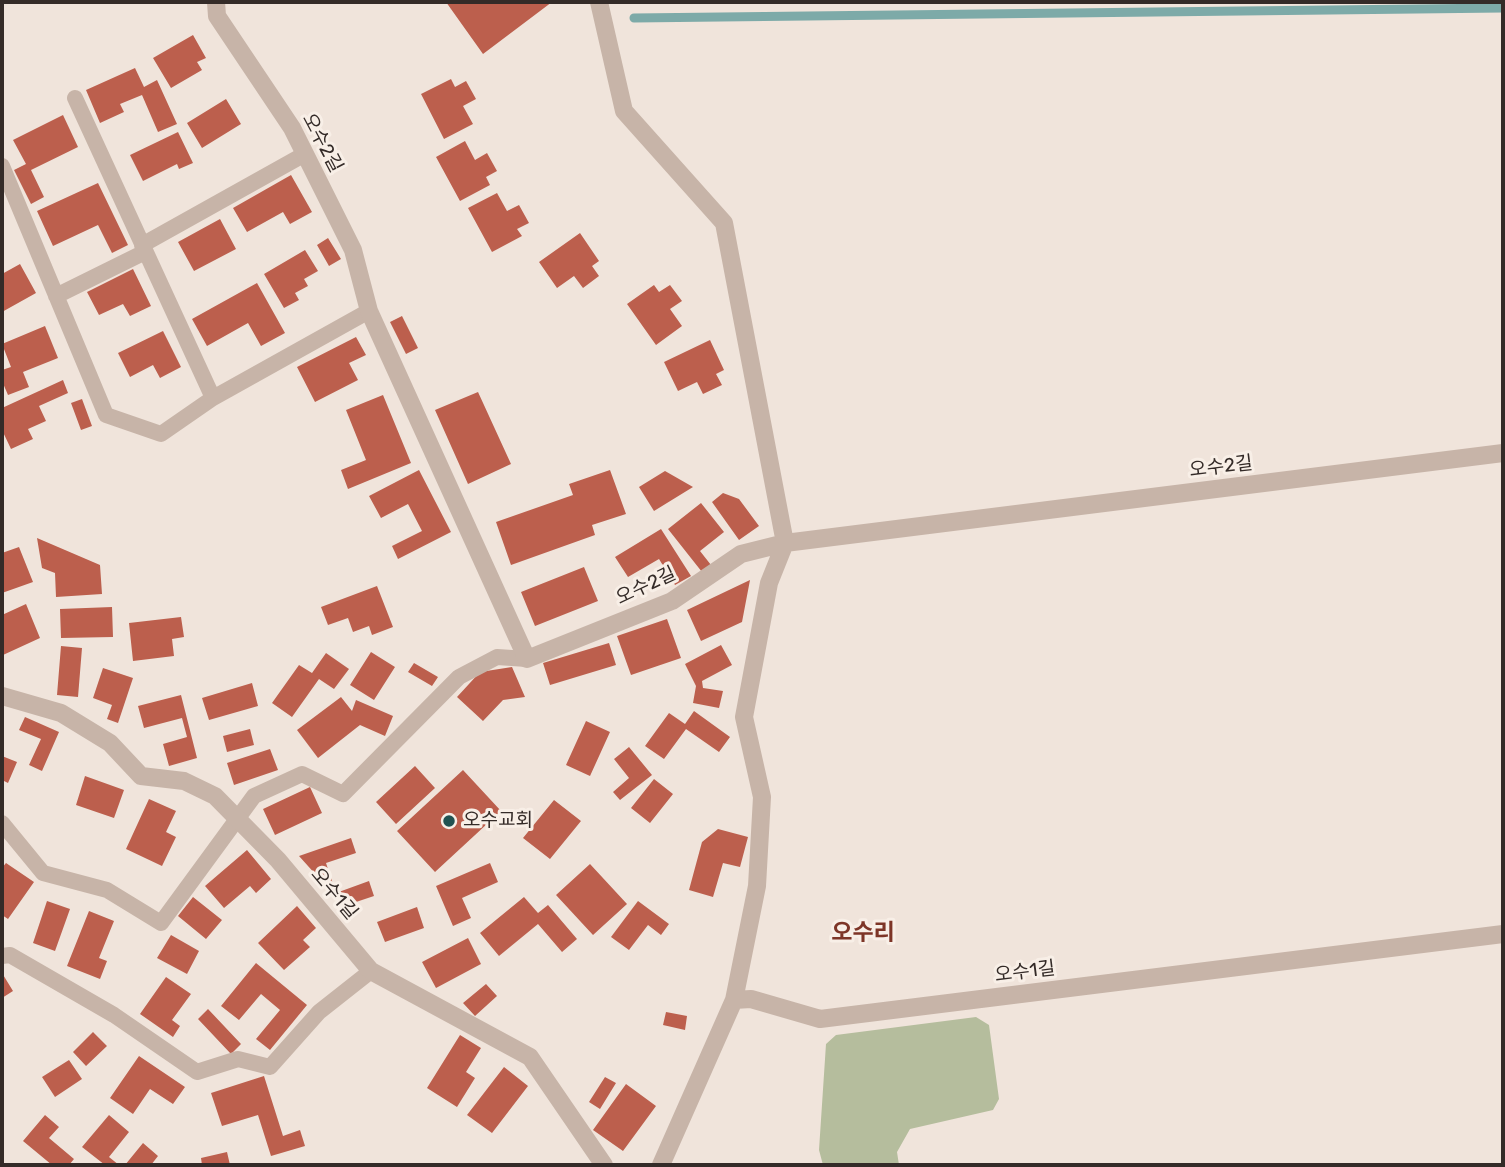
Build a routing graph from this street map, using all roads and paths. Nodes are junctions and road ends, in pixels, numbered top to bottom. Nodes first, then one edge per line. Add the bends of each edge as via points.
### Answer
1 (216, 2) edge
2 (599, 2) edge
3 (75, 98) dead end
4 (305, 154) junction
5 (2, 166) edge
6 (144, 248) junction
7 (56, 296) junction
8 (369, 311) junction
9 (213, 398) junction
10 (1503, 453) edge
11 (785, 543) junction
12 (527, 659) junction
13 (2, 696) edge
14 (239, 820) junction
15 (2, 823) edge
16 (1503, 934) edge
17 (2, 956) edge
18 (371, 971) junction
19 (734, 1000) junction
20 (604, 1165) edge
21 (661, 1165) edge

1 - 4 street, 오수2길 via 216,16
2 - 11 street via 624,111 724,223
3 - 6 lane
4 - 6 lane
4 - 8 street, 오수2길 via 353,250
5 - 7 lane
6 - 7 lane
6 - 9 lane
7 - 9 lane via 106,415 161,434
8 - 9 lane
8 - 12 street, 오수2길
10 - 11 street, 오수2길
11 - 12 street, 오수2길 via 741,554 672,601
11 - 19 street via 769,583 744,717 762,797 757,886
12 - 14 lane via 497,657 459,677 343,794 302,774 254,796
13 - 14 street, 오수1길 via 61,713 110,743 141,776 184,781 215,796
14 - 15 lane via 161,923 107,890 43,873
14 - 18 street, 오수1길
16 - 19 street, 오수1길 via 820,1018 751,999
17 - 18 lane via 10,955 114,1015 197,1072 238,1059 270,1067 319,1012
18 - 20 street, 오수1길 via 530,1057
19 - 21 street

